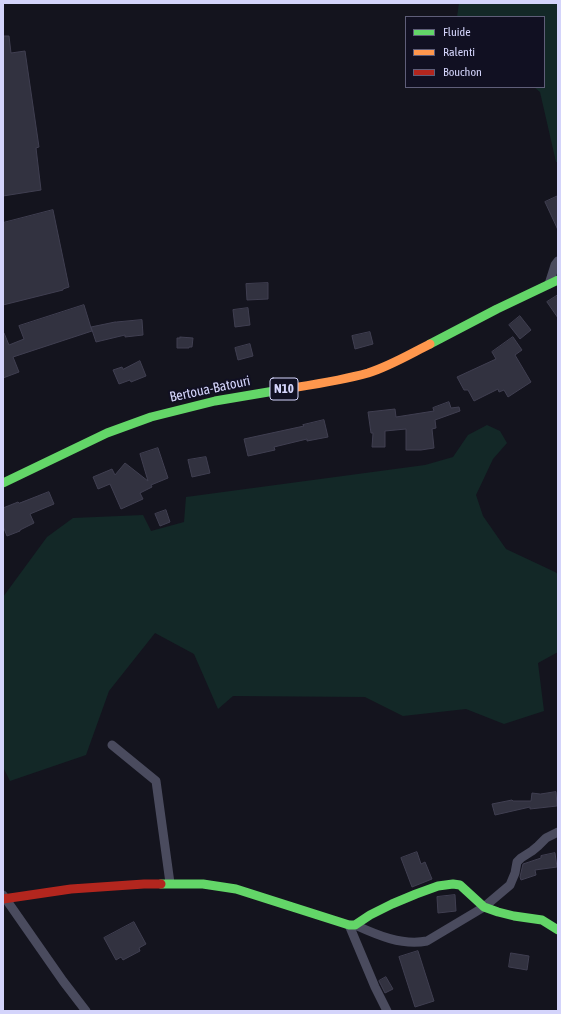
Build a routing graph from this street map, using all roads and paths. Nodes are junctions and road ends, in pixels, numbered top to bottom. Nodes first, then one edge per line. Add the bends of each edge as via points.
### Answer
1 (558, 262) edge
2 (558, 280) edge
3 (549, 284) junction
4 (3, 483) edge
5 (112, 745) dead end
6 (558, 832) edge
7 (170, 884) junction
8 (4, 897) edge
9 (484, 907) junction
10 (352, 925) junction
11 (558, 930) edge
12 (86, 1011) edge
13 (387, 1011) edge

1 - 3 street
2 - 3 main road, Bertoua-Batouri / N10
3 - 4 main road, Bertoua-Batouri / N10 via 368,373 215,400 151,417 108,433
5 - 7 street via 156,781
6 - 9 street via 546,838 517,862 510,885
7 - 8 main road via 71,889
7 - 10 main road via 203,884 236,889
8 - 12 street
9 - 10 street via 437,936 419,943 387,938
9 - 10 main road via 460,885 452,884 438,886 398,901
9 - 11 main road via 514,916 542,920
10 - 13 street via 375,987

